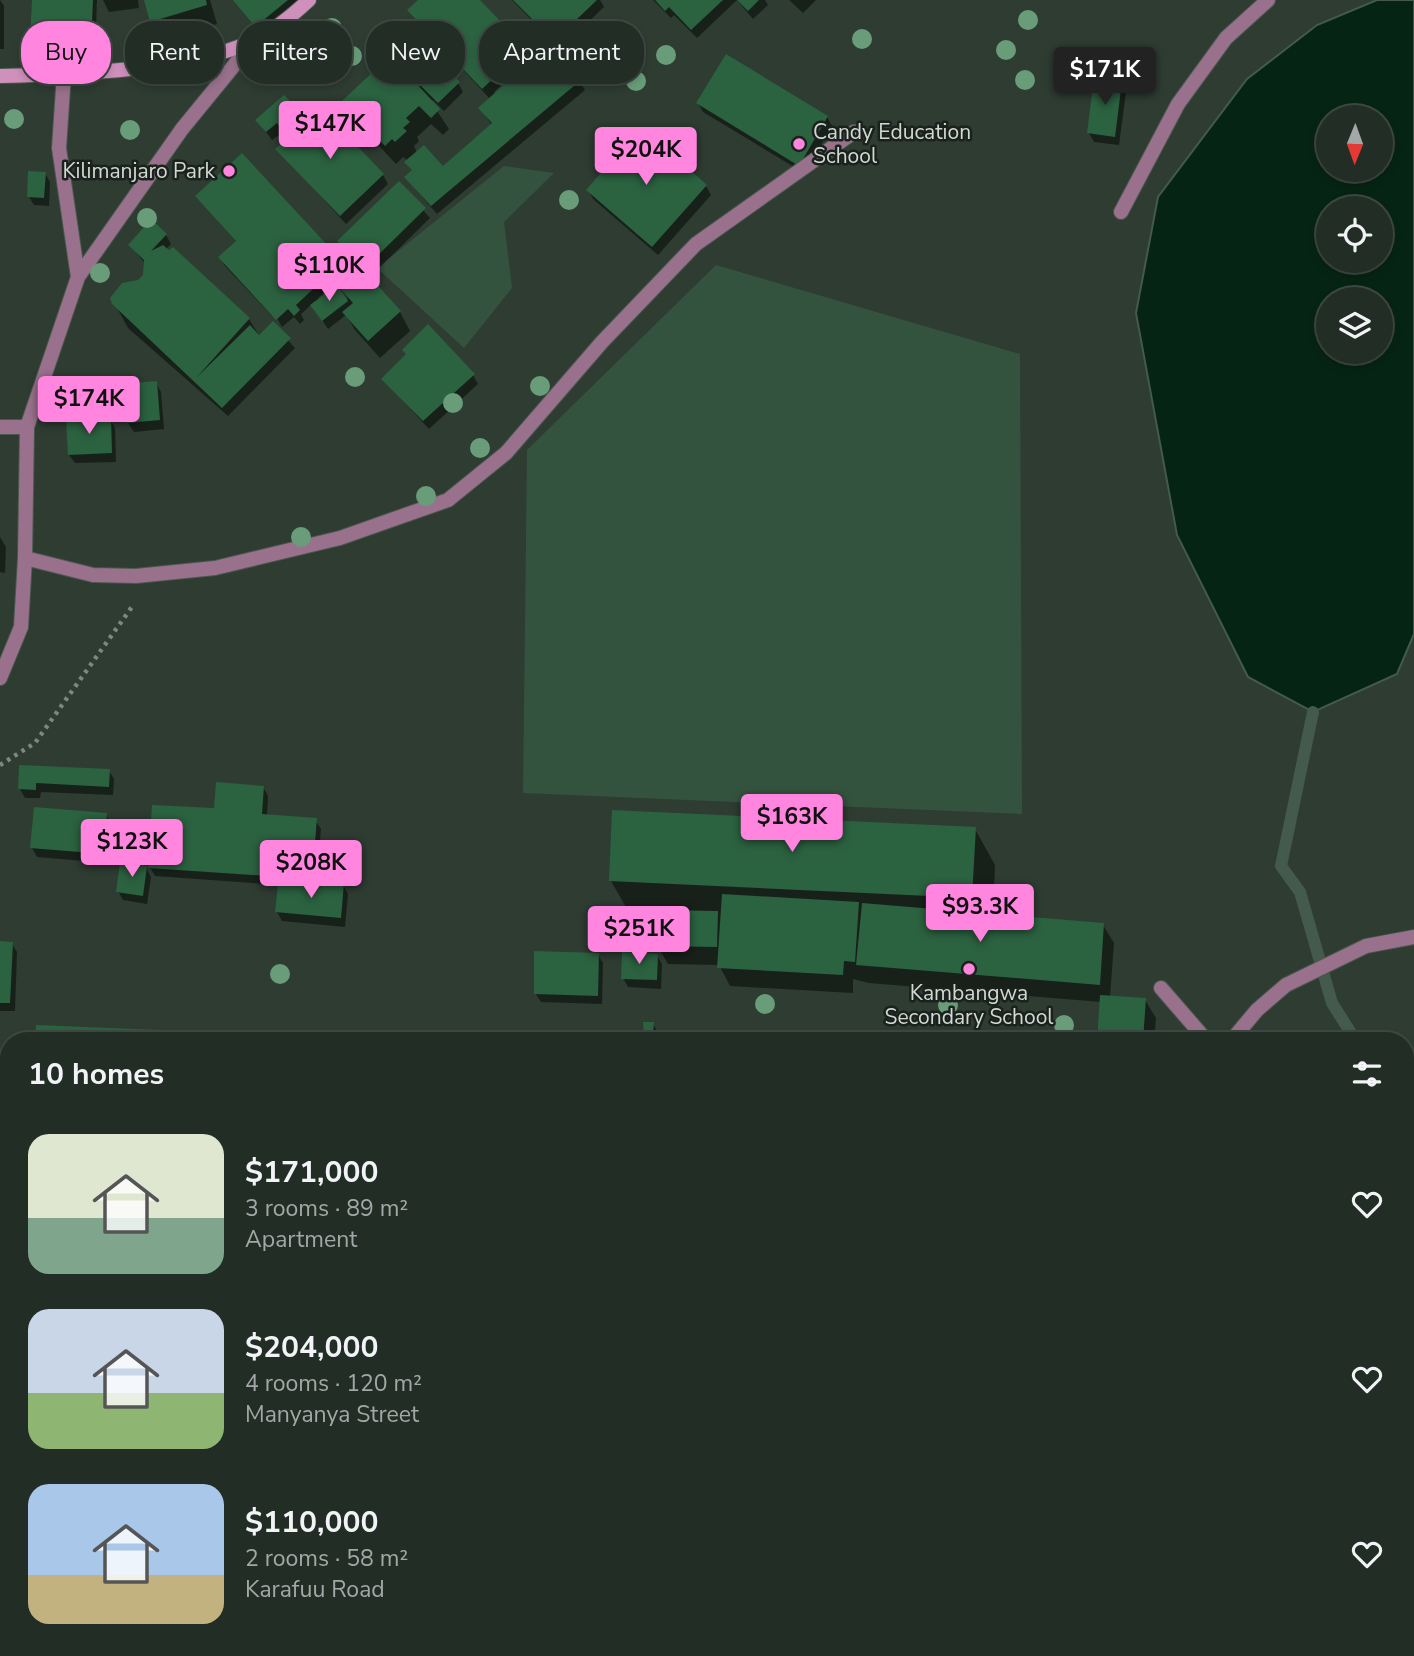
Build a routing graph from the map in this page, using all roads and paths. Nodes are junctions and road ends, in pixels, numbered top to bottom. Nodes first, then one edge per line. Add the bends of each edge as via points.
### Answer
1 (309, 0) edge
2 (1268, 0) edge
3 (281, 21) edge
4 (238, 46) edge
5 (238, 61) edge
6 (111, 68) edge
7 (21, 75) edge
8 (0, 76) edge
9 (63, 84) edge
10 (854, 132) dead end
11 (1121, 212) dead end
12 (78, 277) junction
13 (0, 427) edge
14 (27, 427) junction
15 (25, 558) junction
16 (135, 603) dead end
17 (0, 678) edge
18 (0, 765) edge
19 (1414, 937) edge
20 (1161, 988) dead end
21 (1199, 1032) edge
22 (1239, 1032) edge

1 - 3 street
2 - 11 street via 1226,37 1178,104
4 - 6 street via 197,58
5 - 12 street via 183,129
7 - 8 street
9 - 12 street via 59,148
10 - 15 street via 696,244 602,342 506,453 447,500 340,538 215,568 93,575
12 - 14 street
13 - 14 street
14 - 15 street
15 - 17 street via 20,627
16 - 18 path via 35,743
19 - 22 street via 1366,946 1286,985
20 - 21 street

